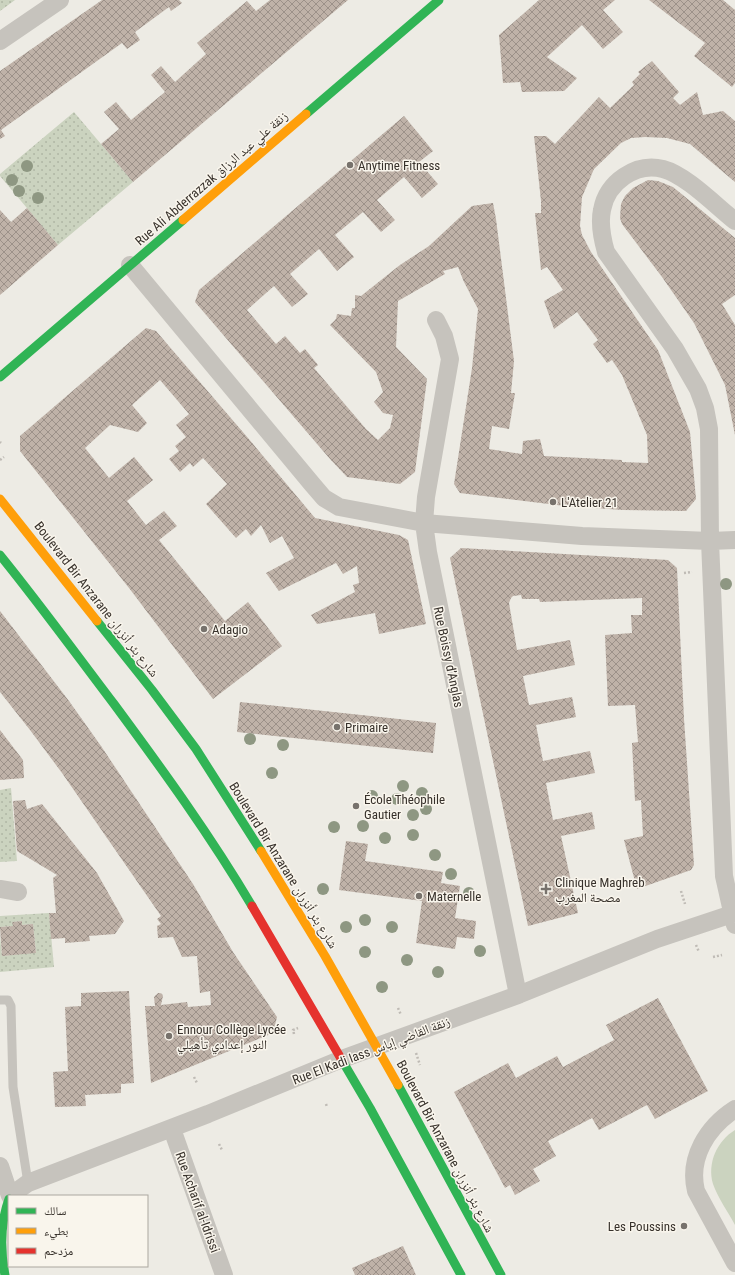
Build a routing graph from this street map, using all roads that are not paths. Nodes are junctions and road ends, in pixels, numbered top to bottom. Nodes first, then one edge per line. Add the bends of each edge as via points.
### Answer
1 (60, 0) edge
2 (439, 0) edge
3 (0, 41) edge
4 (735, 220) edge
5 (130, 265) junction
6 (436, 320) dead end
7 (0, 377) edge
8 (0, 499) edge
9 (424, 523) junction
10 (735, 540) edge
11 (710, 541) junction
12 (0, 555) edge
13 (0, 889) edge
14 (18, 892) dead end
15 (734, 918) edge
16 (518, 995) junction
17 (0, 1000) edge
18 (377, 1046) junction
19 (342, 1059) junction
20 (735, 1109) edge
21 (172, 1128) junction
22 (0, 1166) edge
23 (28, 1183) junction
24 (10, 1195) edge
25 (11, 1195) edge
26 (8, 1203) edge
27 (735, 1263) edge
28 (3, 1269) edge
29 (224, 1275) edge
30 (461, 1275) edge
31 (501, 1275) edge

1 - 3 street
2 - 5 main road, Rue Ali Abderrazzak زنقة علي عبد الرزاق
4 - 11 street via 685,180 663,169 650,168 638,169 617,182 605,199 600,227 606,252 675,349 698,389 705,408 709,429
5 - 7 main road, Rue Ali Abderrazzak زنقة علي عبد الرزاق
5 - 9 street via 324,498 339,507
6 - 9 street, Rue Boissy d’Anglas via 444,336 450,359 426,497
8 - 18 main road, Boulevard Bir Anzarane شارع بئر أنزران via 152,690 212,773 325,956
9 - 11 street via 582,536
9 - 16 street, Rue Boissy d’Anglas
10 - 11 street
11 - 15 street via 724,876
12 - 19 main road via 101,686 197,819 230,869
13 - 14 street
15 - 16 street, Rue El Kadi Iass زنقة القاضي إياس via 657,939
16 - 18 street, Rue El Kadi Iass زنقة القاضي إياس
17 - 23 lane via 8,1000 11,1006 13,1087
18 - 19 street, Rue El Kadi Iass زنقة القاضي إياس
18 - 31 main road, Boulevard Bir Anzarane شارع بئر أنزران
19 - 21 street, Rue El Kadi Iass زنقة القاضي إياس
19 - 30 main road
20 - 27 street via 724,1116 705,1138 698,1155 695,1180 696,1191
21 - 23 street, Rue El Kadi Iass زنقة القاضي إياس
21 - 29 street, Rue Acharif al-Idrissi
22 - 24 street
23 - 25 street, Rue El Kadi Iass زنقة القاضي إياس
26 - 28 main road via 3,1225

